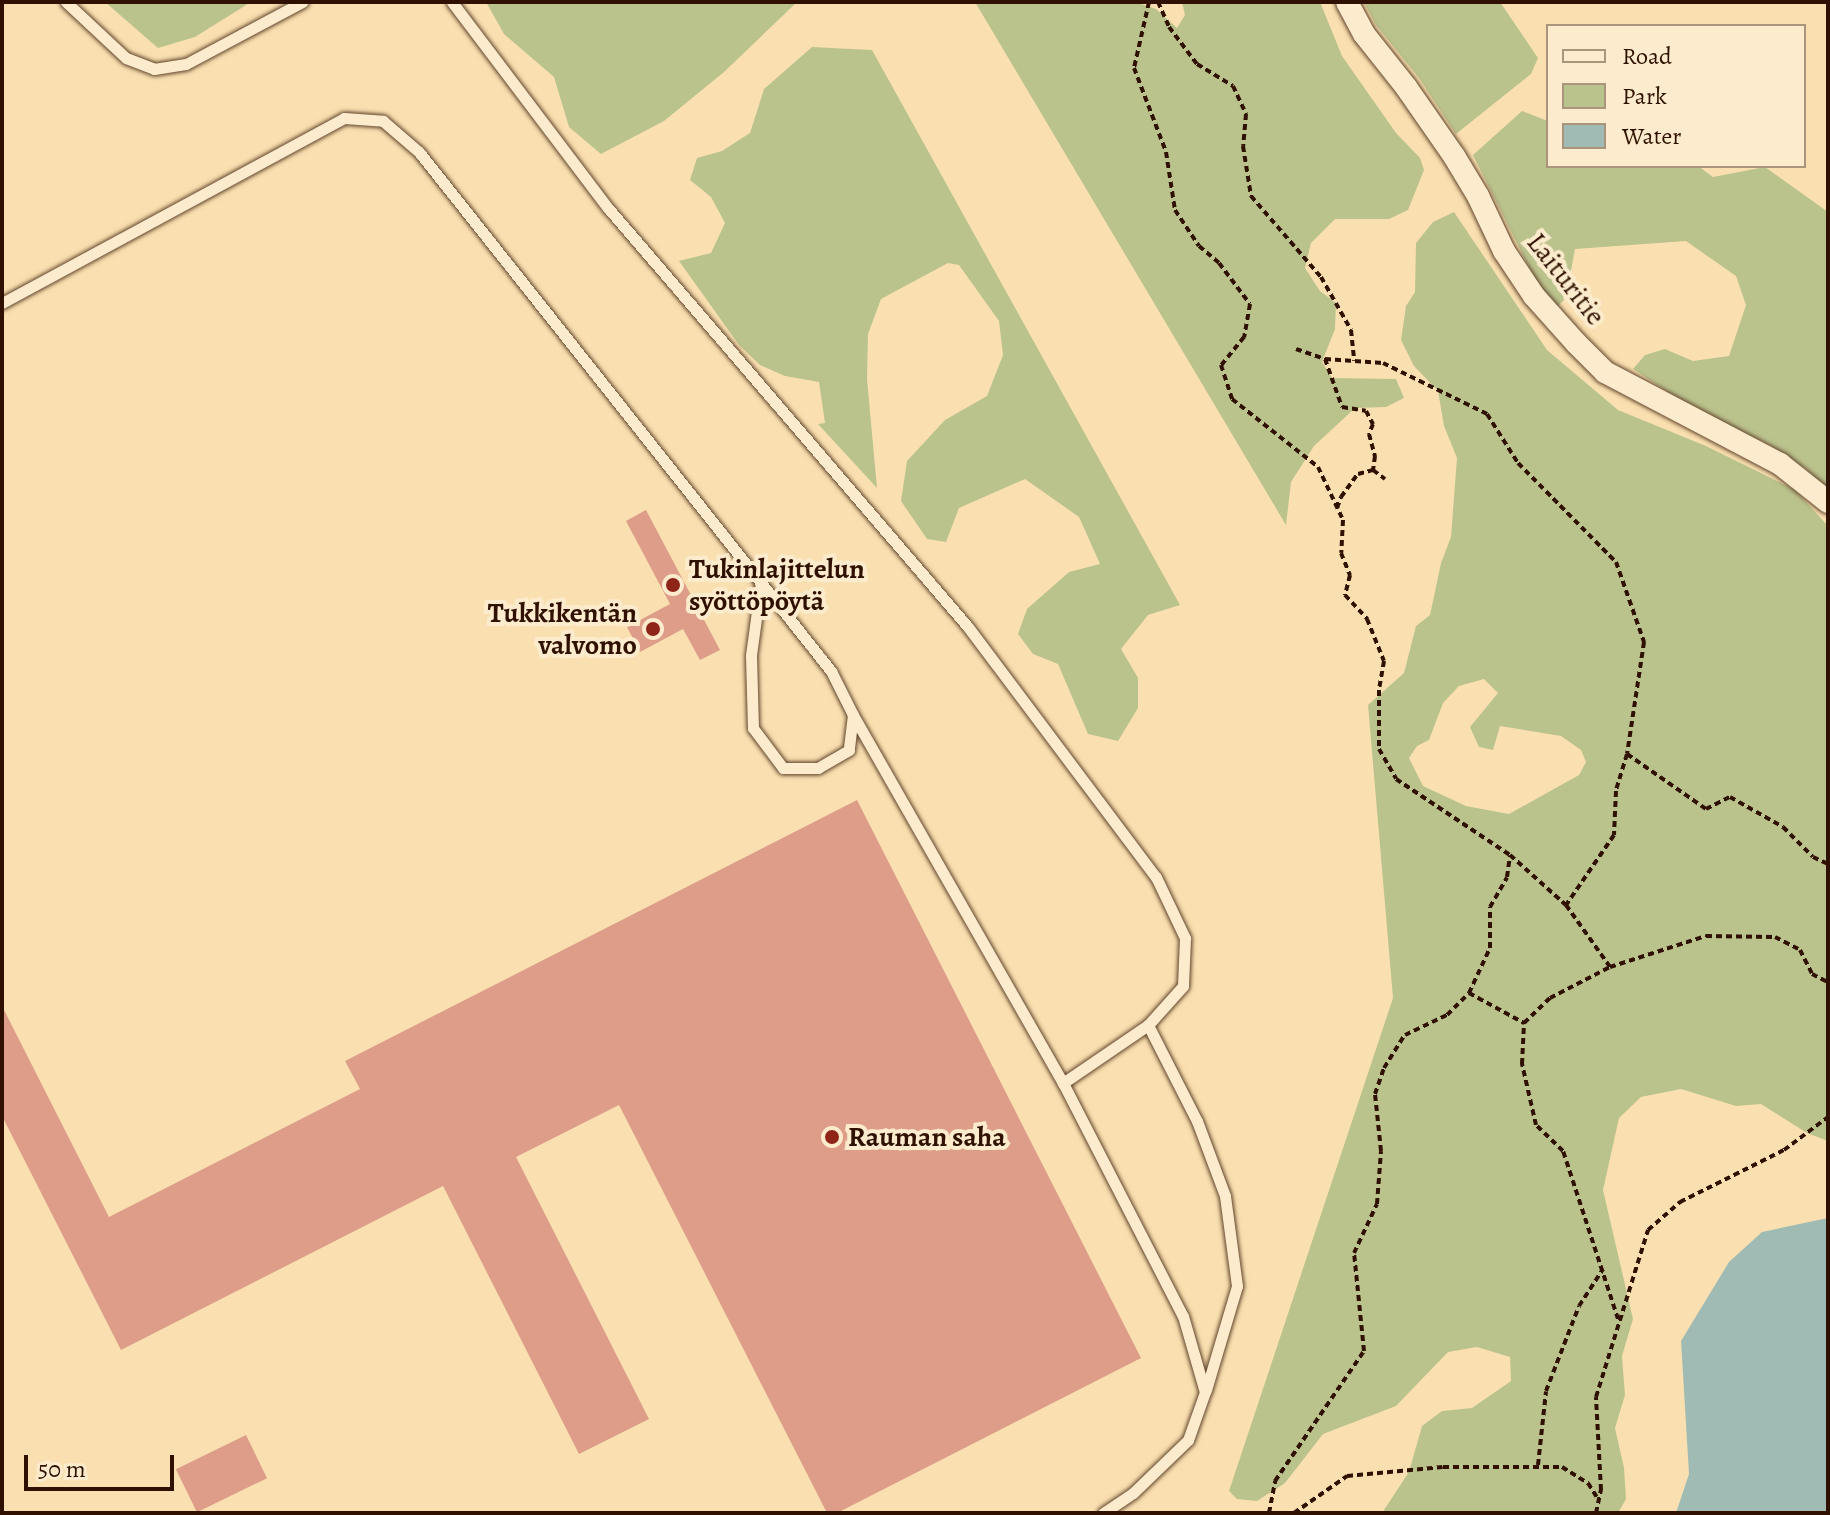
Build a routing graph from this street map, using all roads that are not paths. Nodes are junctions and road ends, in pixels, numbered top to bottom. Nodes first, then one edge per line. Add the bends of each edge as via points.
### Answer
1 (66, 2) edge
2 (302, 2) edge
3 (452, 2) edge
4 (1347, 2) edge
5 (2, 303) edge
6 (1828, 502) edge
7 (761, 582) junction
8 (853, 715) junction
9 (1148, 1025) junction
10 (1063, 1083) junction
11 (1205, 1392) junction
12 (1103, 1513) edge

1 - 2 lane via 126,58 154,69 186,64
3 - 9 lane via 608,208 968,627 1156,877 1185,938 1183,986
4 - 6 street, Laituritie via 1364,34 1454,156 1534,296 1576,343 1605,372 1780,464
5 - 7 lane via 344,118 383,121 419,152
7 - 8 lane via 831,671
7 - 8 lane via 751,655 753,728 783,768 818,768 849,750
8 - 10 lane
9 - 10 lane
9 - 11 lane via 1197,1121 1225,1196 1237,1286
10 - 11 lane via 1183,1316
11 - 12 lane via 1188,1440 1133,1493

